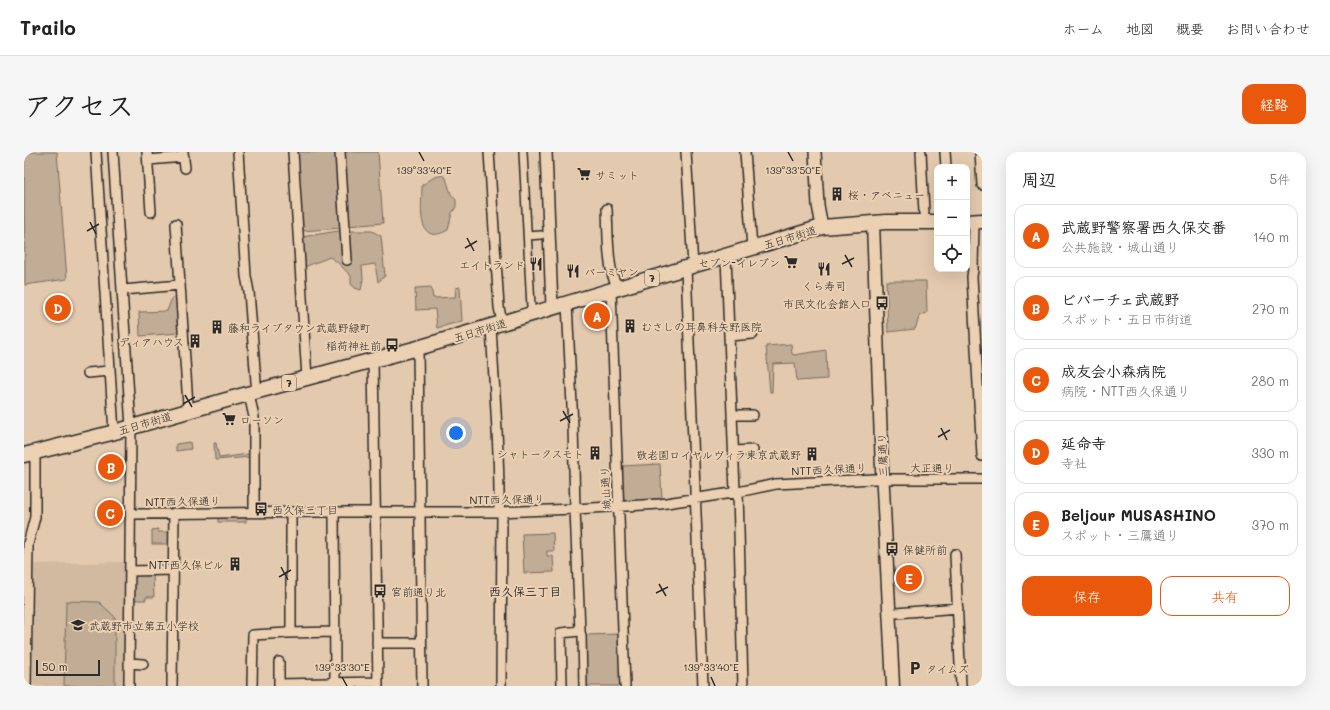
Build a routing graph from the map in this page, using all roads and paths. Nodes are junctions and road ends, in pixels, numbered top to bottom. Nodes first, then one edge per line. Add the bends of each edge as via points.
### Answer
1 (96, 152) edge
2 (113, 152) edge
3 (238, 152) edge
4 (293, 152) edge
5 (340, 152) edge
6 (489, 152) edge
7 (523, 152) edge
8 (546, 152) edge
9 (686, 152) edge
10 (745, 152) edge
11 (815, 152) edge
12 (921, 152) edge
13 (945, 152) edge
14 (980, 152) edge
15 (184, 155) edge
16 (148, 156) edge
17 (946, 164) edge
18 (185, 168) dead end
19 (982, 185) edge
20 (607, 209) dead end
21 (151, 212) dead end
22 (924, 214) dead end
23 (934, 222) edge
24 (974, 222) edge
25 (873, 223) junction
26 (176, 224) dead end
27 (822, 227) junction
28 (542, 235) dead end
29 (528, 236) junction
30 (752, 248) junction
31 (726, 256) junction
32 (347, 260) dead end
33 (690, 267) junction
34 (180, 285) junction
35 (614, 286) junction
36 (123, 290) junction
37 (567, 303) junction
38 (531, 307) dead end
39 (552, 307) junction
40 (497, 325) junction
41 (753, 334) dead end
42 (729, 336) junction
43 (418, 348) junction
44 (373, 360) junction
45 (109, 371) junction
46 (88, 373) dead end
47 (307, 378) junction
48 (253, 392) junction
49 (188, 405) dead end
50 (732, 415) junction
51 (753, 415) dead end
52 (131, 427) junction
53 (114, 432) junction
54 (753, 450) dead end
55 (734, 451) junction
56 (30, 454) edge
57 (982, 456) edge
58 (882, 479) junction
59 (982, 479) edge
60 (736, 492) junction
61 (695, 499) junction
62 (618, 507) junction
63 (575, 509) junction
64 (291, 512) junction
65 (334, 512) junction
66 (420, 512) junction
67 (501, 512) junction
68 (174, 513) junction
69 (254, 513) junction
70 (376, 513) junction
71 (131, 514) junction
72 (955, 554) dead end
73 (173, 570) junction
74 (130, 571) junction
75 (958, 608) junction
76 (896, 614) dead end
77 (580, 631) junction
78 (335, 632) junction
79 (287, 633) junction
80 (377, 643) junction
81 (421, 643) junction
82 (279, 662) dead end
83 (129, 663) junction
84 (25, 664) edge
85 (143, 664) dead end
86 (334, 684) edge
87 (378, 684) edge
88 (279, 685) edge
89 (26, 686) edge
90 (129, 686) edge
91 (172, 686) edge
92 (252, 686) edge
93 (422, 686) edge
94 (501, 686) edge
95 (562, 686) edge
96 (583, 686) edge
97 (625, 686) edge
98 (703, 686) edge
99 (743, 686) edge
100 (893, 686) edge
101 (961, 686) edge

1 - 45 street
2 - 36 street
3 - 48 street via 256,382
4 - 47 street
5 - 32 street
6 - 40 street via 499,308
7 - 29 street
8 - 39 street
9 - 33 street
10 - 30 street
11 - 27 street
12 - 22 street
13 - 17 street
14 - 19 street
15 - 16 street
15 - 18 street
16 - 21 street
20 - 35 street, 城山通り
23 - 25 main road, 五日市街道 / 7
24 - 57 street via 972,277
25 - 27 main road, 五日市街道 / 7
25 - 58 main road, 三鷹通り
26 - 34 street
27 - 30 main road, 五日市街道 / 7
28 - 29 street
29 - 38 street
30 - 31 main road, 五日市街道 / 7
31 - 33 main road, 五日市街道 / 7
31 - 42 street
33 - 35 main road, 五日市街道 / 7
33 - 61 street
34 - 36 street
34 - 49 street
35 - 37 main road, 五日市街道 / 7
35 - 62 street, 城山通り
36 - 52 street
37 - 39 main road, 五日市街道 / 7
37 - 63 street
39 - 40 main road, 五日市街道 / 7
40 - 43 main road, 五日市街道 / 7
40 - 67 street via 494,383 499,438
41 - 42 street
42 - 50 street
43 - 44 main road, 五日市街道 / 7
43 - 66 street
44 - 47 main road, 五日市街道 / 7
44 - 70 street
45 - 46 street
45 - 53 street
47 - 48 main road, 五日市街道 / 7
48 - 52 main road, 五日市街道 / 7
48 - 69 street
50 - 51 street
50 - 55 street
52 - 53 main road, 五日市街道 / 7
52 - 71 street
53 - 56 main road, 五日市街道 / 7
54 - 55 street
55 - 60 street
56 - 84 street via 35,517 28,544
58 - 59 street, 大正通り
58 - 60 street, NTT西久保通り via 776,484
58 - 100 main road, 三鷹通り
60 - 61 street, NTT西久保通り
60 - 99 street
61 - 62 street, NTT西久保通り
61 - 98 street
62 - 63 street, NTT西久保通り
62 - 97 street, 城山通り
63 - 67 street, NTT西久保通り
63 - 77 street
64 - 65 street, NTT西久保通り
64 - 69 street, NTT西久保通り
64 - 79 street via 291,630
65 - 70 street, NTT西久保通り
65 - 78 street
66 - 67 street, NTT西久保通り
66 - 70 street, NTT西久保通り
66 - 81 street
67 - 94 street
68 - 69 street, NTT西久保通り
68 - 71 street, NTT西久保通り
68 - 73 street
70 - 80 street
71 - 74 street
72 - 75 street
73 - 74 street
73 - 91 street
74 - 83 street
75 - 76 street
75 - 101 street
77 - 95 street via 561,633
77 - 96 street
78 - 79 street
78 - 86 street
79 - 92 street via 253,635
80 - 81 street
80 - 87 street
81 - 93 street
82 - 88 street
83 - 85 street
83 - 90 street
84 - 89 street
86 - 87 street
86 - 88 street

